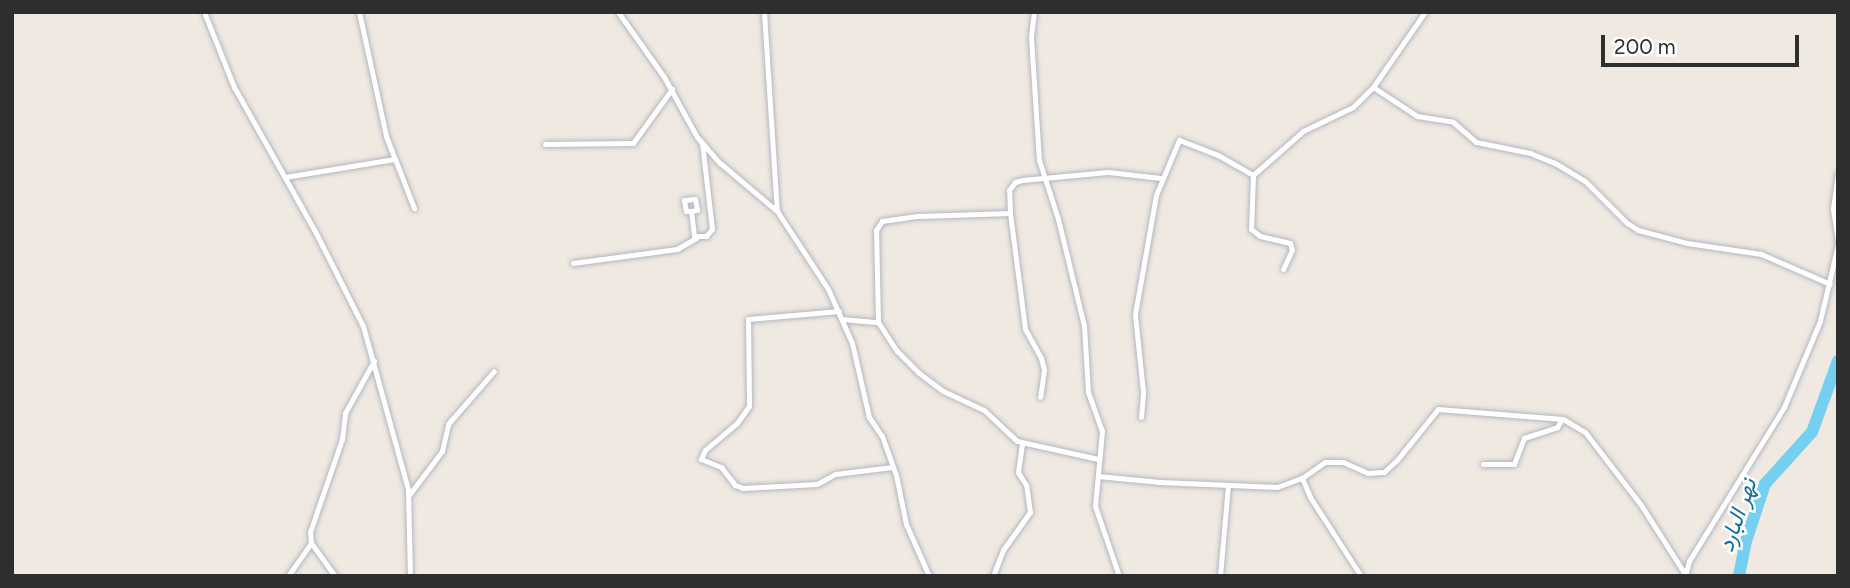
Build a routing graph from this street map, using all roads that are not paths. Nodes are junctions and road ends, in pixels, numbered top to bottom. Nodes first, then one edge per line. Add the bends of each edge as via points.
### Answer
1 (204, 12) edge
2 (359, 12) edge
3 (618, 12) edge
4 (764, 12) edge
5 (1034, 12) edge
6 (1425, 12) edge
7 (1373, 87) junction
8 (672, 89) junction
9 (702, 143) junction
10 (545, 144) dead end
11 (395, 159) junction
12 (1838, 173) edge
13 (1253, 176) junction
14 (285, 177) junction
15 (1043, 178) junction
16 (1161, 178) junction
17 (414, 208) dead end
18 (691, 211) dead end
19 (778, 211) junction
20 (1010, 213) junction
21 (698, 236) junction
22 (1838, 243) edge
23 (573, 263) dead end
24 (1283, 269) dead end
25 (1830, 284) junction
26 (839, 311) junction
27 (842, 319) junction
28 (878, 322) junction
29 (374, 361) junction
30 (494, 371) dead end
31 (1040, 397) dead end
32 (1141, 417) dead end
33 (1562, 419) junction
34 (1022, 443) junction
35 (1098, 459) junction
36 (1483, 464) dead end
37 (893, 467) junction
38 (1098, 476) junction
39 (1302, 478) junction
40 (1228, 485) junction
41 (409, 495) junction
42 (311, 543) junction
43 (1685, 575) edge
44 (288, 576) edge
45 (335, 576) edge
46 (410, 576) edge
47 (929, 576) edge
48 (993, 576) edge
49 (1119, 576) edge
50 (1220, 576) edge
51 (1361, 576) edge

1 - 14 street via 221,62
2 - 11 street
3 - 8 street
4 - 19 street
5 - 15 street via 1031,37
6 - 7 street
7 - 13 street via 1353,107 1303,131
7 - 25 street via 1417,116 1453,122 1476,142 1555,163 1585,181 1638,230 1772,257
8 - 9 street
8 - 10 street via 634,143
9 - 19 street
9 - 21 street via 712,229 706,236
11 - 14 street
11 - 17 street
12 - 22 street via 1832,209
13 - 16 street via 1218,155 1179,140
13 - 24 street via 1251,229 1260,236 1290,243 1292,250
14 - 29 street via 363,326
15 - 16 street via 1108,172
15 - 20 street via 1011,185
15 - 35 street via 1058,219 1084,326 1088,392 1102,431
16 - 32 street via 1136,314
18 - 21 street via 694,236
19 - 26 street
20 - 28 street via 879,222
20 - 31 street via 1025,329 1044,370
21 - 23 street via 677,249
22 - 25 street
25 - 43 street via 1820,321 1784,407 1689,561
26 - 27 street
26 - 37 street via 748,319 749,405 701,459 721,467 743,488 817,484 835,474
27 - 28 street
27 - 37 street via 869,416
28 - 34 street via 919,373 984,410
29 - 41 street
29 - 42 street via 345,413 342,439 310,532
30 - 41 street via 448,424 442,452
33 - 36 street via 1557,427 1524,438 1514,464
33 - 39 street via 1438,409 1384,472 1368,473 1334,461 1316,466
33 - 43 street via 1585,432 1641,505
34 - 35 street
34 - 48 street via 1018,472 1026,485 1030,512 1003,550
35 - 38 street
37 - 47 street via 906,524
38 - 40 street
38 - 49 street via 1098,517
39 - 40 street via 1277,486
39 - 51 street
40 - 50 street
41 - 46 street
42 - 44 street
42 - 45 street

